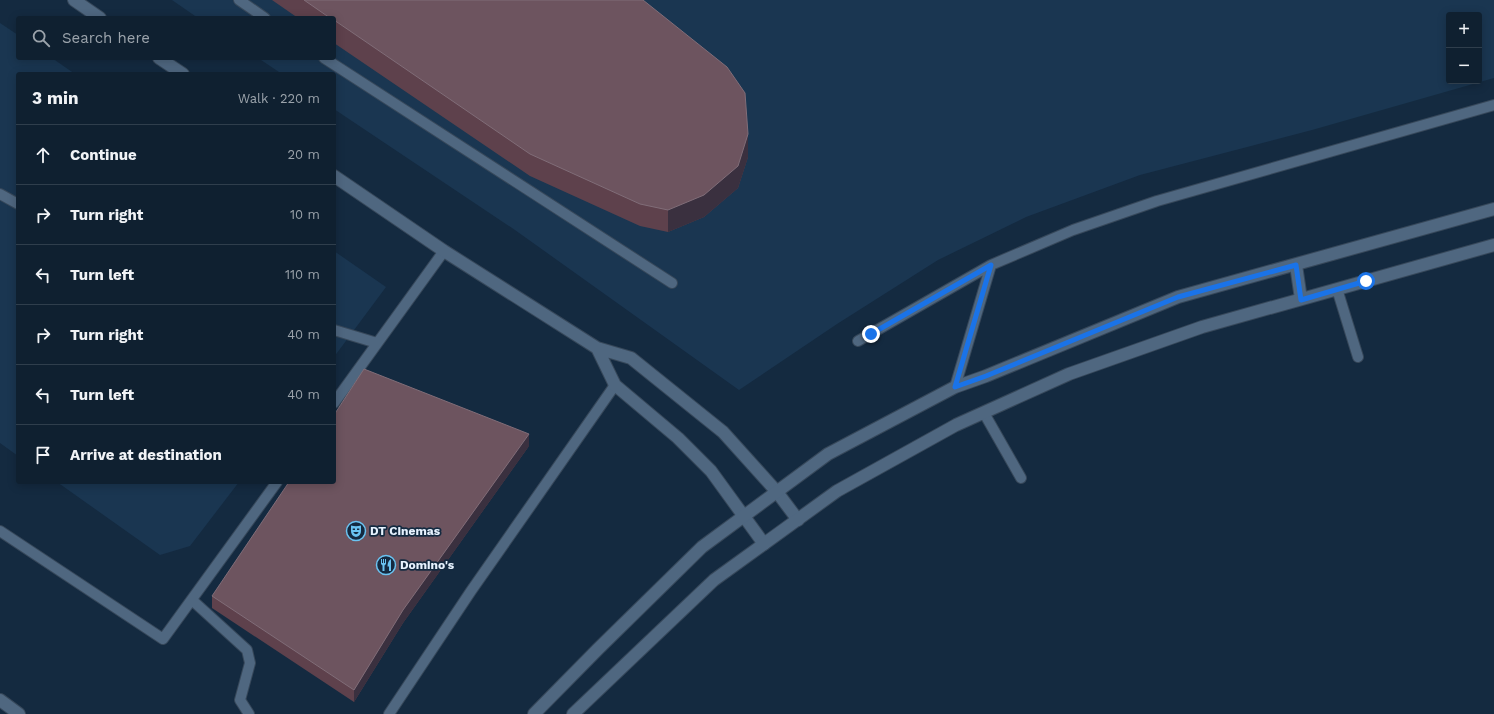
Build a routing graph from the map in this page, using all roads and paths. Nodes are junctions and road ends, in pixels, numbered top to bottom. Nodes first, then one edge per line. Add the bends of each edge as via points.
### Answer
1 (74, 0) edge
2 (239, 0) edge
3 (97, 16) edge
4 (262, 16) edge
5 (162, 60) edge
6 (327, 60) edge
7 (180, 72) edge
8 (1494, 104) edge
9 (336, 177) edge
10 (0, 194) edge
11 (16, 203) edge
12 (1494, 209) edge
13 (1494, 245) edge
14 (444, 251) junction
15 (991, 265) junction
16 (1296, 265) junction
17 (672, 284) dead end
18 (1337, 289) junction
19 (1301, 300) junction
20 (336, 331) edge
21 (858, 341) dead end
22 (377, 343) junction
23 (597, 348) junction
24 (1358, 357) dead end
25 (615, 385) junction
26 (955, 387) junction
27 (336, 400) edge
28 (984, 413) junction
29 (1021, 478) dead end
30 (276, 484) edge
31 (777, 492) junction
32 (743, 517) junction
33 (798, 520) junction
34 (0, 531) edge
35 (764, 544) junction
36 (192, 600) junction
37 (0, 700) edge
38 (19, 714) edge
39 (249, 714) edge
40 (389, 714) edge
41 (534, 714) edge
42 (573, 714) edge

1 - 3 street
2 - 4 lane
5 - 7 street
6 - 17 lane
8 - 15 lane via 1157,201 1073,230
9 - 14 street
10 - 11 lane
12 - 16 street
13 - 18 street
14 - 22 lane
14 - 23 street
15 - 21 lane
15 - 26 lane
16 - 19 street
16 - 26 street via 1178,297
18 - 19 street
18 - 24 lane
19 - 28 street via 1202,327 1077,371
20 - 22 lane
22 - 27 lane
23 - 25 street
23 - 31 street via 631,358 723,432
25 - 32 street via 678,438 711,471
25 - 40 lane via 471,591
26 - 31 street via 828,454
28 - 29 lane
28 - 33 street via 956,425 837,491
30 - 36 lane
31 - 32 street
31 - 33 street
32 - 35 street
32 - 41 street via 702,548
33 - 35 street
34 - 36 lane via 163,639
35 - 42 street via 714,580
36 - 39 lane via 247,650 250,663 240,700
37 - 38 street

